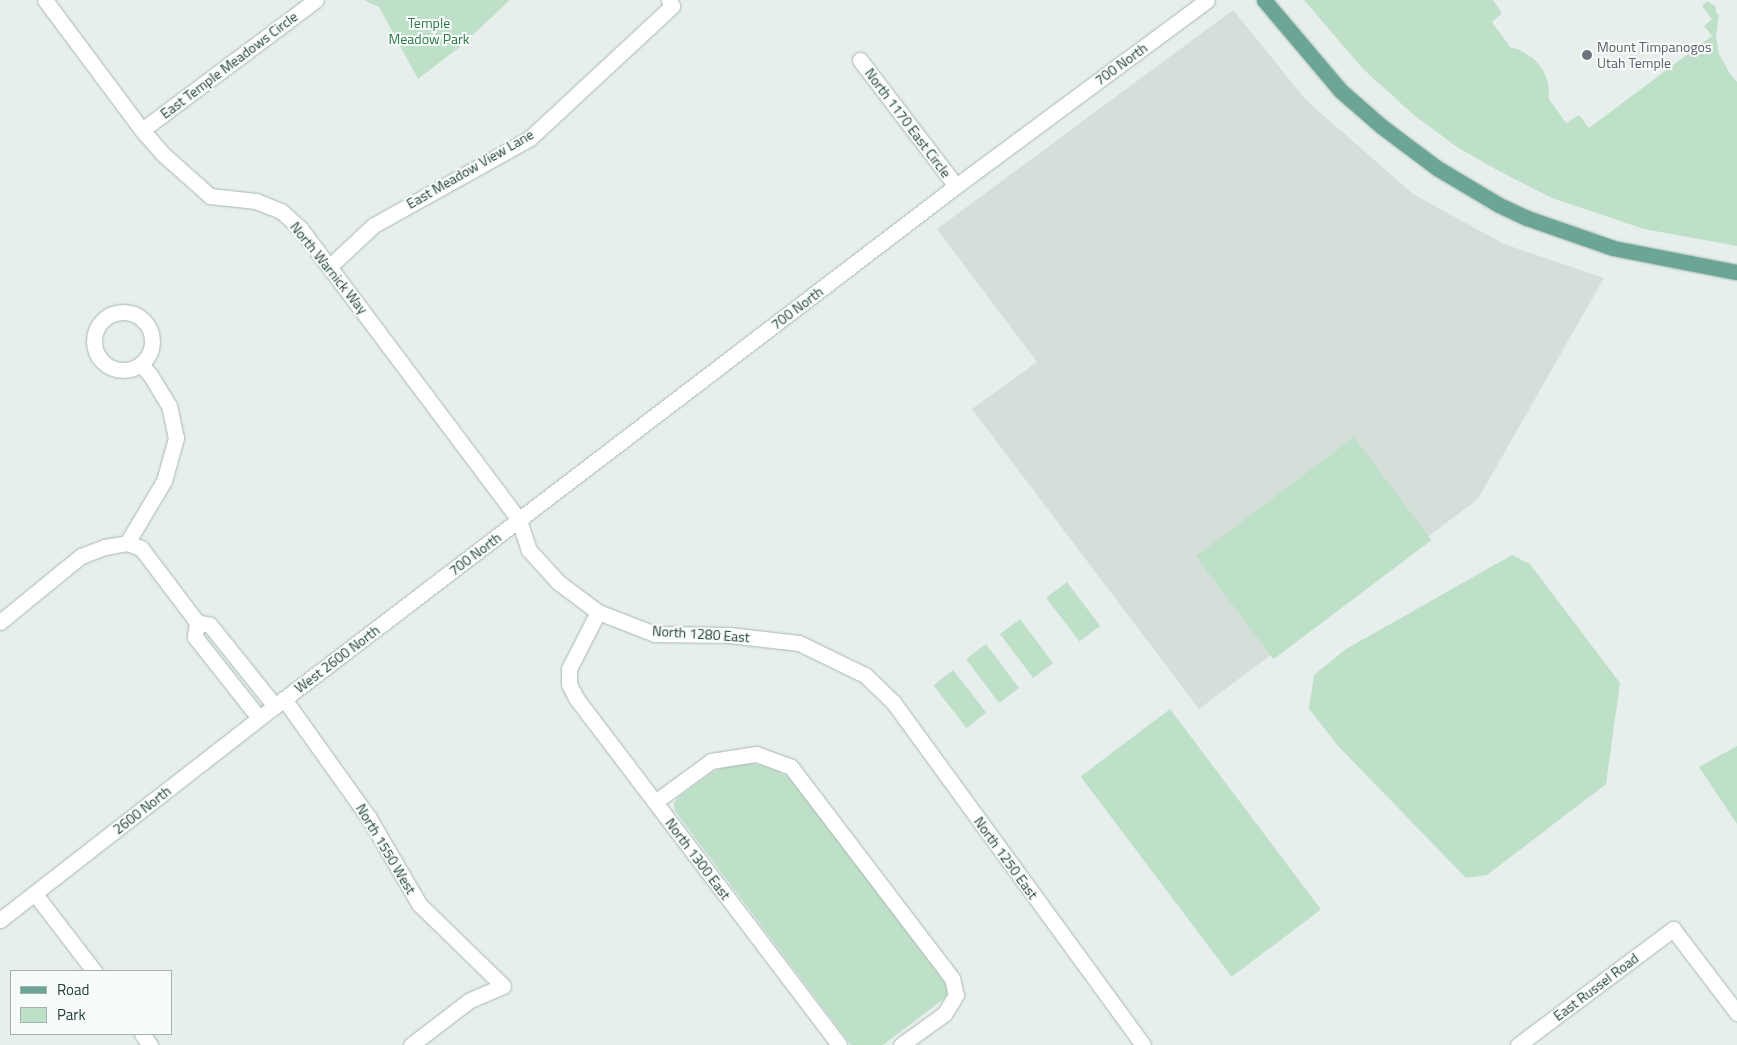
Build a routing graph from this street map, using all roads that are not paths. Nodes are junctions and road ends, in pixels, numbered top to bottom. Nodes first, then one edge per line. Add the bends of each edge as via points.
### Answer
1 (45, 0) edge
2 (316, 0) edge
3 (1207, 0) edge
4 (1264, 0) edge
5 (671, 3) edge
6 (860, 60) dead end
7 (142, 130) junction
8 (956, 186) junction
9 (330, 266) junction
10 (1737, 272) edge
11 (141, 364) dead end
12 (519, 520) junction
13 (127, 543) junction
14 (598, 612) junction
15 (389, 619) joint
16 (0, 622) edge
17 (196, 622) junction
18 (865, 675) joint
19 (279, 703) junction
20 (259, 718) junction
21 (655, 802) junction
22 (35, 894) junction
23 (0, 920) edge
24 (93, 970) edge
25 (1737, 1013) edge
26 (412, 1045) edge
27 (839, 1045) edge
28 (901, 1045) edge
29 (1142, 1045) edge
30 (1518, 1045) edge

1 - 7 street, North Warnick Way
2 - 7 street, East Temple Meadows Circle
3 - 8 street, 700 North
4 - 10 main road via 1328,76 1381,126 1437,168 1499,205 1613,248
5 - 9 street, East Meadow View Lane via 530,138 374,225
6 - 8 street, North 1170 East Circle
7 - 9 street, North Warnick Way via 164,155 210,196 256,201 281,212 300,228
8 - 12 street, 700 North
9 - 12 street, North Warnick Way
11 - 13 street via 169,406 176,438 164,481
12 - 14 street, North 1280 East via 529,550 558,582
12 - 15 street, 700 North
13 - 16 street via 81,556
13 - 17 street via 141,548
14 - 18 street, North 1280 East via 655,634 729,635 799,643
14 - 21 street, North 1300 East via 569,669 569,684 576,698
15 - 19 street, West 2600 North
17 - 19 street, North 1550 West via 210,626
17 - 20 street via 195,637
18 - 29 street, North 1250 East via 893,702
19 - 20 street, 2600 North
19 - 26 street, North 1550 West via 369,818 420,904 503,986 470,1000
20 - 22 street, 2600 North
21 - 27 street, North 1300 East
21 - 28 street via 711,761 756,754 791,767 952,978 956,995 944,1014
22 - 23 street, 2600 North
22 - 24 street
25 - 30 street, East Russel Road via 1673,929

